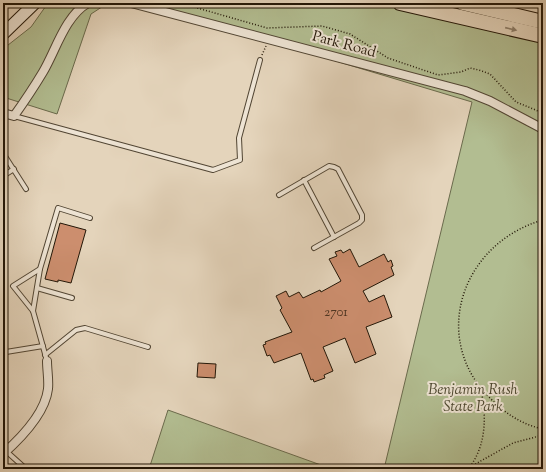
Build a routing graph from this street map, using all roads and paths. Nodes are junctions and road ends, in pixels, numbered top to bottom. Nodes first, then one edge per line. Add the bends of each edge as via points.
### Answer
1 (35, 3) edge
2 (88, 3) edge
3 (131, 3) edge
4 (180, 3) edge
5 (400, 3) edge
6 (463, 3) edge
7 (543, 22) edge
8 (3, 34) edge
9 (543, 36) edge
10 (266, 44) dead end
11 (260, 60) joint
12 (3, 113) edge
13 (543, 113) edge
14 (14, 116) junction
15 (543, 129) edge
16 (3, 153) edge
17 (14, 169) junction
18 (3, 176) edge
19 (304, 180) junction
20 (26, 189) dead end
21 (279, 194) dead end
22 (90, 218) dead end
23 (543, 220) edge
24 (334, 237) junction
25 (314, 248) dead end
26 (40, 269) junction
27 (37, 288) junction
28 (72, 298) dead end
29 (33, 312) junction
30 (43, 346) junction
31 (148, 347) dead end
32 (3, 348) edge
33 (46, 358) junction
34 (481, 391) junction
35 (543, 429) edge
36 (543, 435) edge
37 (5, 452) edge
38 (469, 468) edge
39 (26, 469) edge

1 - 8 street
2 - 14 street via 72,17 43,71
3 - 15 street, Park Road via 464,91 490,101
4 - 13 path via 267,28 322,26 350,34 388,58 438,75 470,68 479,70 490,74 516,102
5 -> 9 highway
6 - 7 highway
10 - 11 path
11 - 14 lane via 239,138 240,160 213,170
12 - 14 street
16 - 17 lane
17 - 18 lane
17 - 20 lane
19 - 21 lane
19 - 24 lane
19 - 24 lane via 329,166 338,169 362,215 362,220
22 - 26 lane via 58,208
23 - 34 path via 510,233 495,245 479,262 468,280 461,299 460,343 469,370
24 - 25 lane
26 - 27 lane
26 - 29 lane via 13,286
27 - 28 lane
27 - 29 lane
29 - 30 lane
30 - 32 lane via 6,352
30 - 33 lane
31 - 33 lane via 85,328 76,330
33 - 37 street via 48,389 42,405 37,416
34 - 35 path via 516,419
34 - 38 path via 485,417 483,433
36 - 38 path via 513,443
37 - 39 lane

